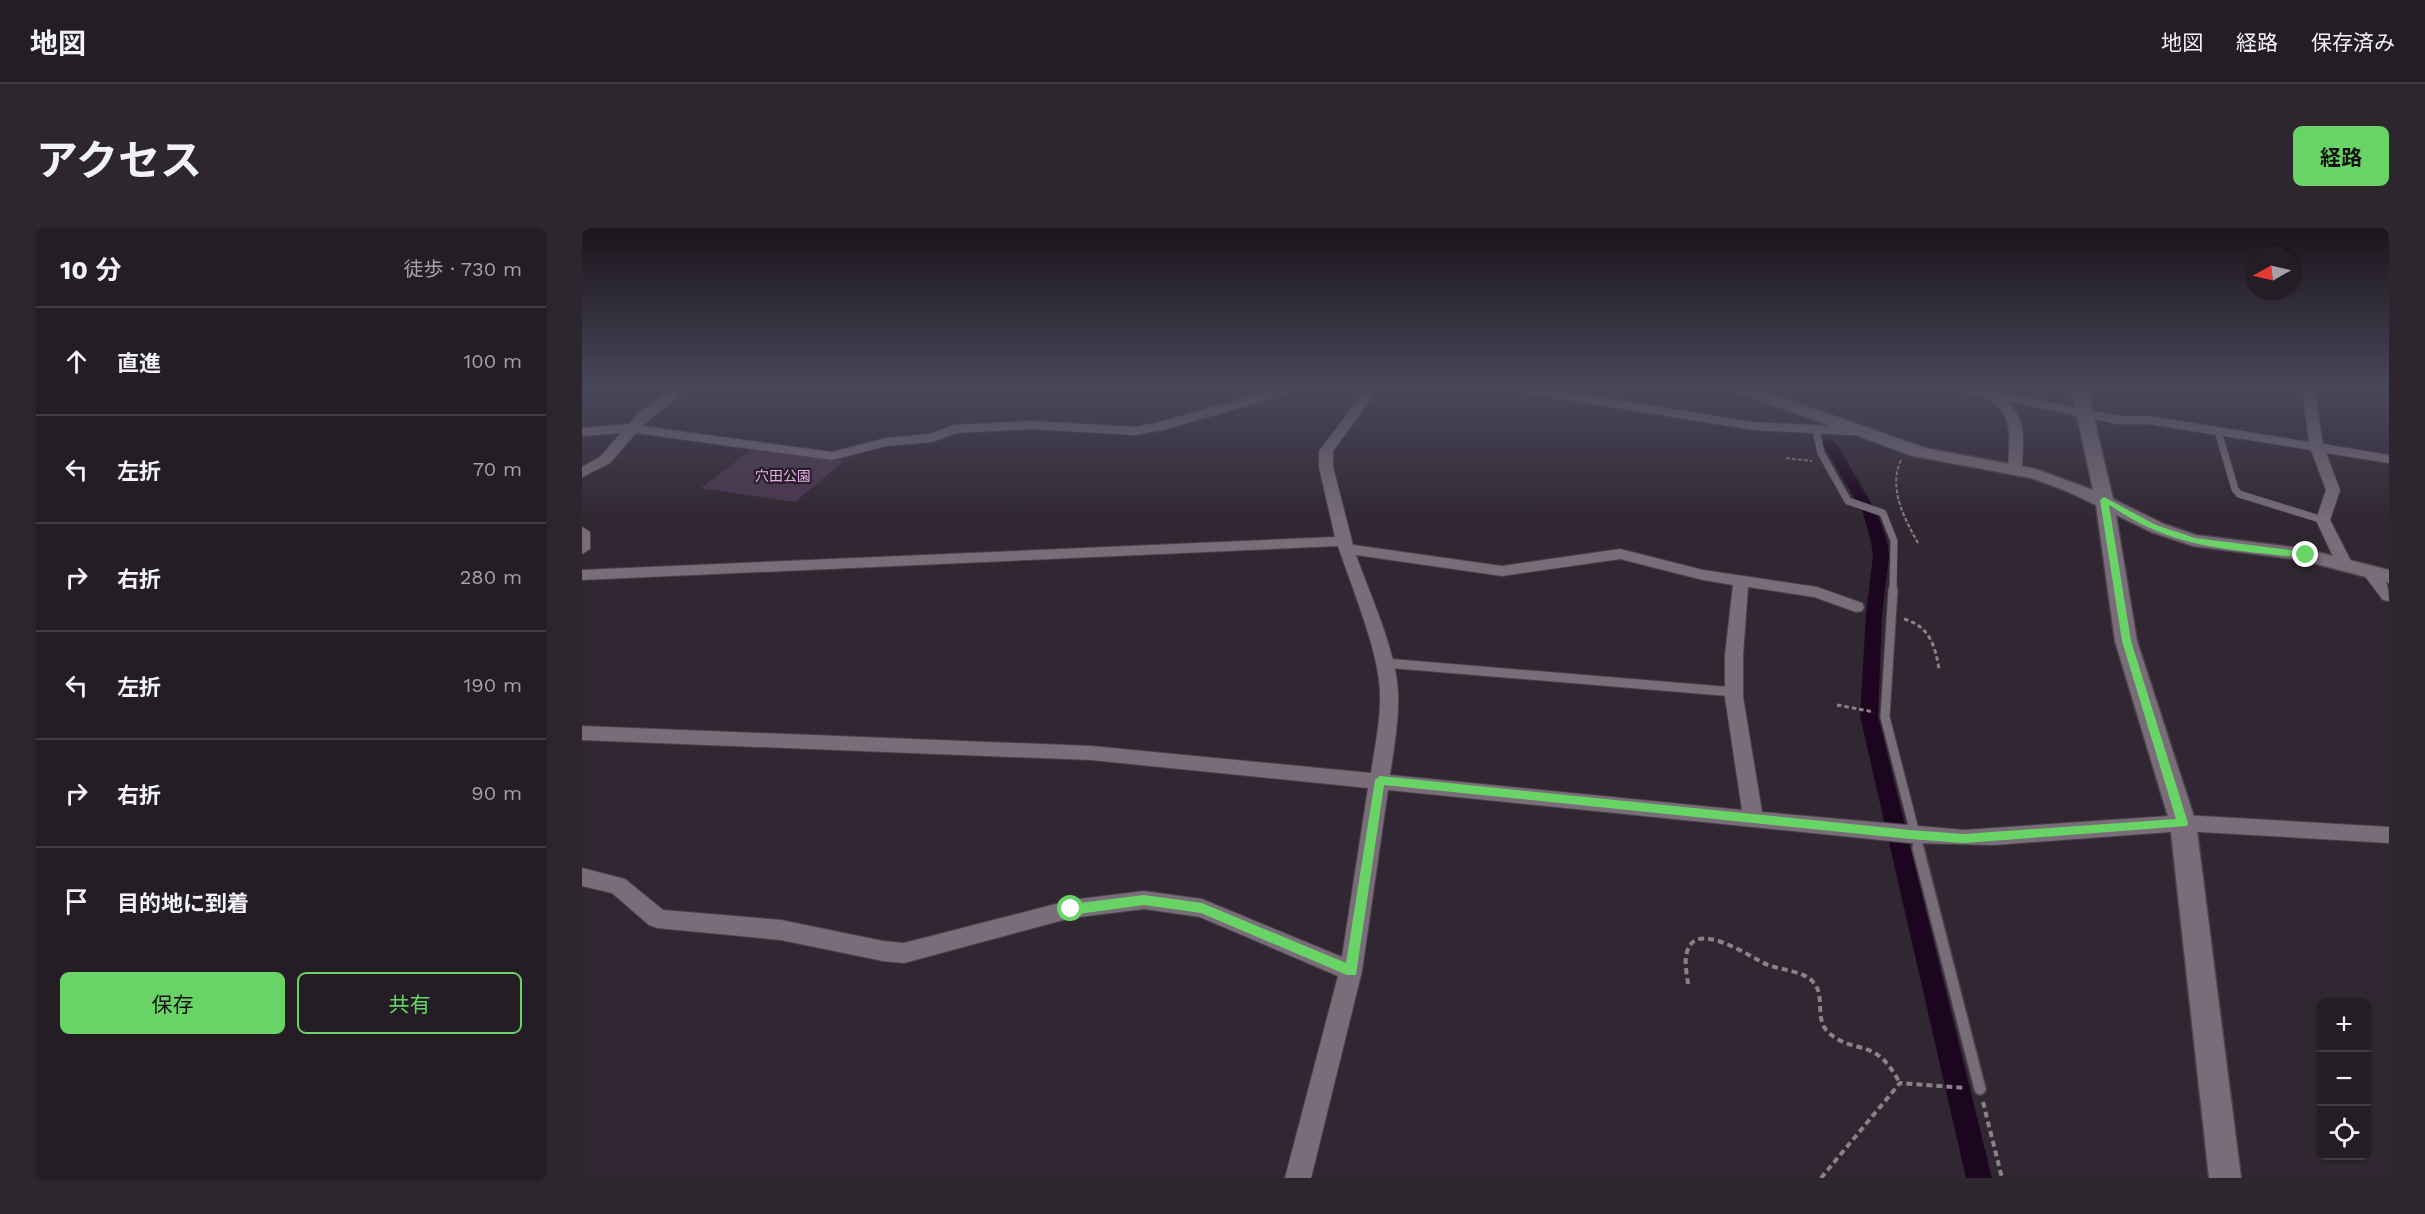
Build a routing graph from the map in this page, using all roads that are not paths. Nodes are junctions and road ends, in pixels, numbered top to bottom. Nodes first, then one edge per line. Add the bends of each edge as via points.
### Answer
1 (627, 432) edge
2 (662, 432) edge
3 (946, 432) edge
4 (1340, 432) edge
5 (1817, 432) edge
6 (1868, 432) edge
7 (2014, 432) edge
8 (2090, 432) edge
9 (2218, 432) edge
10 (2226, 432) edge
11 (2315, 432) edge
12 (2317, 447) junction
13 (2389, 459) edge
14 (2015, 469) junction
15 (582, 473) edge
16 (2104, 500) junction
17 (2323, 520) junction
18 (582, 532) edge
19 (1346, 545) junction
20 (582, 549) edge
21 (2344, 563) junction
22 (2369, 571) junction
23 (582, 575) edge
24 (2389, 577) edge
25 (1741, 581) junction
26 (2389, 596) edge
27 (1856, 607) dead end
28 (1384, 663) junction
29 (1734, 692) junction
30 (582, 733) edge
31 (1380, 780) junction
32 (1753, 818) junction
33 (2183, 823) junction
34 (1912, 835) junction
35 (2389, 835) edge
36 (582, 877) edge
37 (1351, 971) junction
38 (1977, 1089) road end
39 (1298, 1178) edge
40 (2225, 1178) edge

1 - 15 street via 605,460
2 - 3 street via 832,456
4 - 19 street via 1326,451 1326,467
5 - 34 lane via 1826,462 1848,501 1878,510 1885,515 1890,528 1895,553 1885,717
6 - 14 street via 1939,457
7 - 14 street
8 - 16 street
9 - 17 lane via 2239,494
10 - 12 street
11 - 12 street
12 - 13 street
12 - 17 street via 2332,490
14 - 16 street via 2051,478
16 - 21 street via 2153,527 2193,540
16 - 33 street via 2126,641
17 - 21 street
18 - 20 street
19 - 23 street
19 - 25 street via 1502,571 1620,554 1691,573
19 - 28 street
21 - 22 street
22 - 24 street
22 - 26 street
25 - 27 street via 1817,592
25 - 29 street
28 - 29 lane
28 - 31 street via 1389,715
29 - 32 street
30 - 31 street via 1091,753
31 - 32 street
31 - 37 street
32 - 34 street
33 - 34 street via 1994,837
33 - 35 street
33 - 40 street
34 - 38 lane
36 - 37 street via 618,885 666,921 781,930 904,953 1071,909 1144,900 1202,908
37 - 39 street

